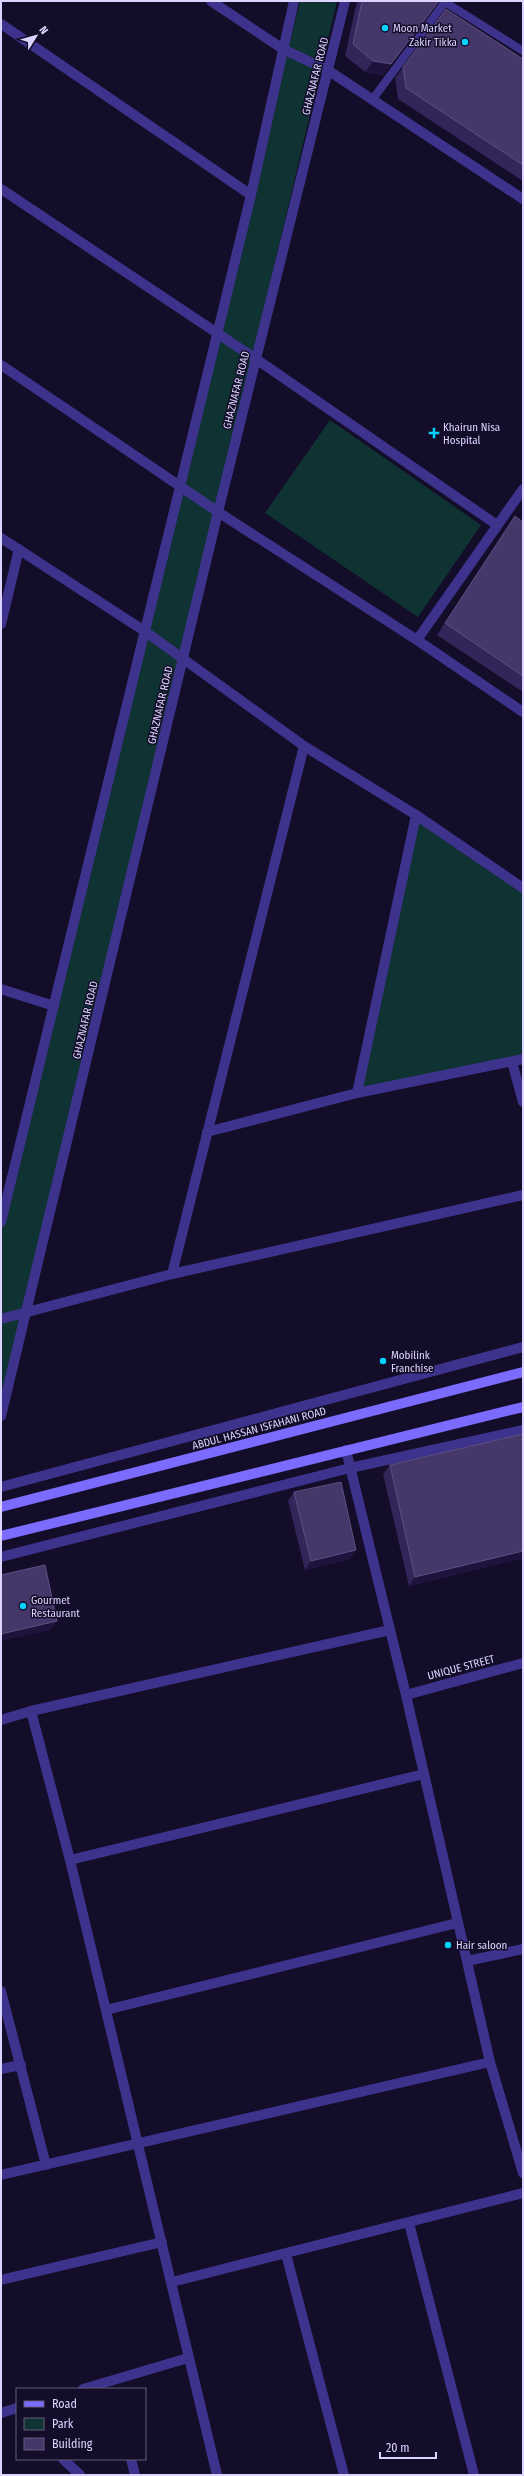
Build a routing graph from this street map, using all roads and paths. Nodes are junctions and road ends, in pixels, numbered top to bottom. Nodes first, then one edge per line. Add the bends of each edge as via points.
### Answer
1 (211, 1) edge
2 (294, 1) edge
3 (345, 1) edge
4 (446, 1) edge
5 (1, 24) edge
6 (283, 49) junction
7 (523, 51) edge
8 (329, 71) junction
9 (372, 100) junction
10 (1, 189) edge
11 (251, 195) junction
12 (523, 199) edge
13 (217, 334) junction
14 (256, 359) junction
15 (1, 365) edge
16 (181, 487) junction
17 (523, 489) edge
18 (218, 512) junction
19 (497, 525) junction
20 (1, 538) edge
21 (19, 549) junction
22 (1, 624) edge
23 (146, 632) junction
24 (417, 640) junction
25 (183, 660) junction
26 (523, 712) edge
27 (304, 746) junction
28 (416, 815) junction
29 (523, 888) edge
30 (1, 989) edge
31 (54, 1006) junction
32 (523, 1059) edge
33 (512, 1062) junction
34 (358, 1093) junction
35 (523, 1102) edge
36 (207, 1132) junction
37 (523, 1195) edge
38 (1, 1222) edge
39 (172, 1274) junction
40 (27, 1313) junction
41 (1, 1319) edge
42 (523, 1347) edge
43 (523, 1372) edge
44 (523, 1407) edge
45 (1, 1416) edge
46 (523, 1430) edge
47 (346, 1450) junction
48 (350, 1468) junction
49 (1, 1487) edge
50 (1, 1508) edge
51 (1, 1536) edge
52 (1, 1557) edge
53 (390, 1630) junction
54 (523, 1663) edge
55 (406, 1695) junction
56 (31, 1711) junction
57 (1, 1720) edge
58 (424, 1774) junction
59 (70, 1860) junction
60 (457, 1923) junction
61 (523, 1948) edge
62 (467, 1961) junction
63 (1, 1991) edge
64 (106, 2010) junction
65 (490, 2062) junction
66 (21, 2065) junction
67 (1, 2069) edge
68 (139, 2144) junction
69 (46, 2165) junction
70 (523, 2173) edge
71 (1, 2175) edge
72 (523, 2193) edge
73 (409, 2223) junction
74 (162, 2242) junction
75 (286, 2254) junction
76 (1, 2280) edge
77 (172, 2282) junction
78 (188, 2358) junction
79 (113, 2385) edge
80 (90, 2388) edge
81 (64, 2460) edge
82 (131, 2460) edge
83 (80, 2475) edge
84 (135, 2475) edge
85 (217, 2475) edge
86 (344, 2475) edge
87 (474, 2475) edge

1 - 6 street
2 - 6 street
3 - 8 street, GHAZNAFAR ROAD
4 - 7 lane
4 - 9 lane
5 - 11 street
6 - 8 street
6 - 11 street
8 - 9 street
8 - 14 street, GHAZNAFAR ROAD
9 - 12 street
10 - 13 street
11 - 13 street
13 - 14 street
13 - 16 street
14 - 18 street, GHAZNAFAR ROAD
14 - 19 street
15 - 16 street
16 - 18 street
16 - 23 street
17 - 19 street
18 - 24 street
18 - 25 street, GHAZNAFAR ROAD
19 - 24 street
20 - 21 street
21 - 22 street
21 - 23 street
23 - 25 street
23 - 31 street
24 - 26 street
25 - 27 street
25 - 40 street, GHAZNAFAR ROAD
27 - 28 street
27 - 36 street
28 - 29 street
28 - 34 street
30 - 31 street
31 - 38 street
32 - 33 street
33 - 34 street
33 - 35 street
34 - 36 street
36 - 39 street
37 - 39 street
39 - 40 street
40 - 41 street
40 - 45 street, GHAZNAFAR ROAD
42 - 49 street
43 - 50 main road, ABDUL HASSAN ISFAHANI ROAD
44 - 47 main road
46 - 48 street
47 - 48 street
47 - 51 main road
48 - 52 street
48 - 53 street
53 - 55 street
53 - 56 street
54 - 55 street, UNIQUE STREET
55 - 58 street
56 - 57 street
56 - 59 street
58 - 59 street
58 - 60 street
59 - 64 street
60 - 62 street
60 - 64 street
61 - 62 street
62 - 65 street
63 - 66 street
64 - 68 street
65 - 68 street
65 - 70 street
66 - 67 street
66 - 69 street
68 - 69 street
68 - 74 street
69 - 71 street
72 - 73 street
73 - 75 street
73 - 87 street
74 - 76 street
74 - 77 street
75 - 77 street
75 - 86 street
77 - 78 street
78 - 79 street
78 - 85 street
79 - 80 street
81 - 83 street
82 - 84 street

